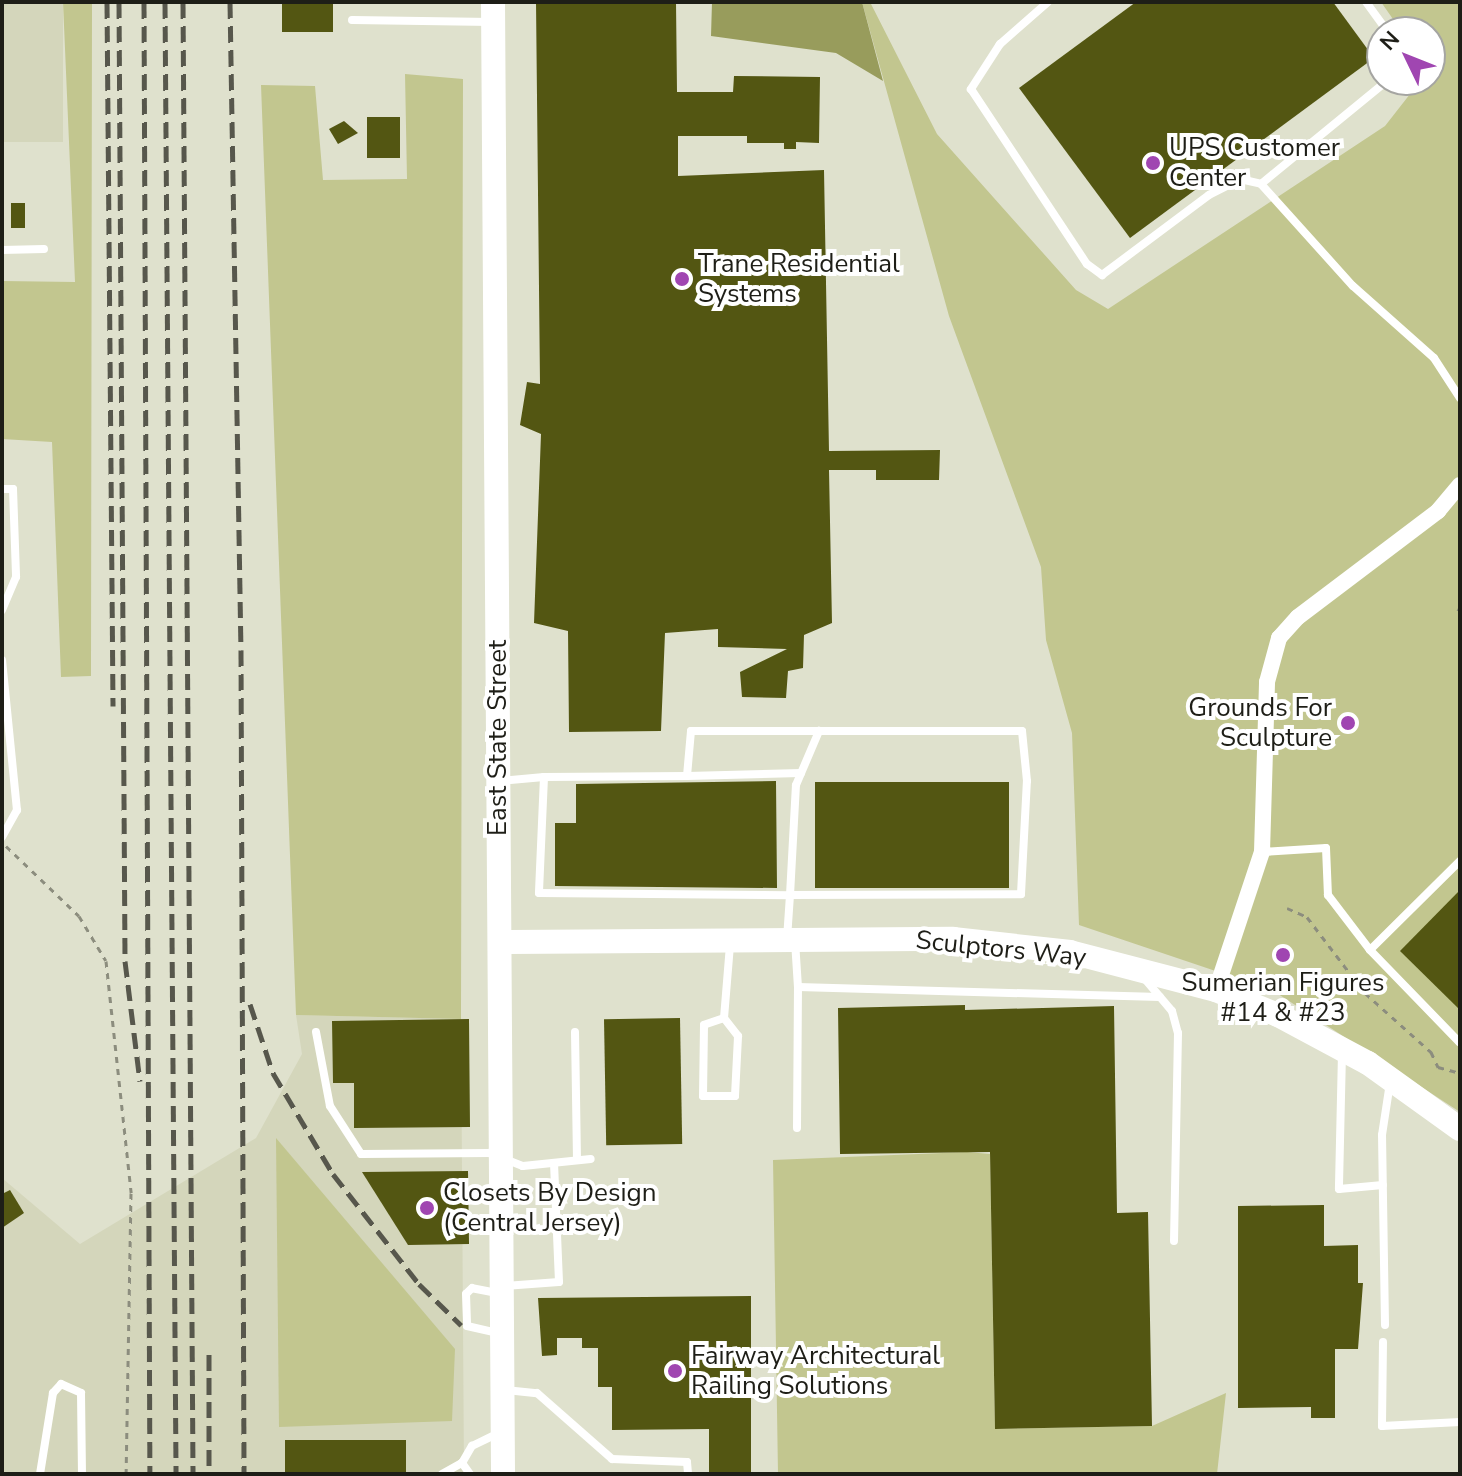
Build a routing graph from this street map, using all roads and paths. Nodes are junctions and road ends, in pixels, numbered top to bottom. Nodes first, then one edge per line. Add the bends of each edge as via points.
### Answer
1 (1048, 2) edge
2 (493, 12) edge
3 (352, 20) dead end
4 (1368, 96) edge
5 (1261, 184) junction
6 (44, 249) dead end
7 (2, 250) edge
8 (1460, 398) edge
9 (1460, 485) edge
10 (2, 489) edge
11 (2, 610) edge
12 (2, 660) edge
13 (819, 731) junction
14 (801, 773) junction
15 (687, 776) junction
16 (544, 777) junction
17 (498, 781) junction
18 (2, 839) edge
19 (1262, 852) junction
20 (1460, 861) edge
21 (790, 895) junction
22 (1287, 908) dead end
23 (730, 940) junction
24 (791, 940) junction
25 (500, 942) junction
26 (1370, 950) junction
27 (1133, 965) junction
28 (798, 987) junction
29 (1216, 990) junction
30 (1160, 997) junction
31 (724, 1018) junction
32 (316, 1032) dead end
33 (575, 1032) dead end
34 (1460, 1043) edge
35 (1342, 1048) junction
36 (1460, 1073) edge
37 (1390, 1078) junction
38 (797, 1128) dead end
39 (1460, 1129) edge
40 (501, 1157) junction
41 (591, 1159) dead end
42 (577, 1160) junction
43 (554, 1163) junction
44 (1383, 1185) junction
45 (1174, 1241) dead end
46 (502, 1290) junction
47 (1385, 1325) dead end
48 (502, 1333) junction
49 (1383, 1342) dead end
50 (503, 1390) junction
51 (1460, 1422) edge
52 (503, 1431) junction
53 (462, 1463) junction
54 (40, 1474) edge
55 (82, 1474) edge
56 (126, 1474) edge
57 (442, 1474) edge
58 (470, 1474) edge
59 (503, 1474) edge
60 (688, 1474) edge

1 - 5 lane via 1000,44 971,89 1087,264 1102,275 1209,195 1240,179
2 - 3 lane
2 - 17 street, East State Street
4 - 5 lane
5 - 8 lane via 1353,286 1434,358
6 - 7 lane
9 - 19 street via 1438,511 1298,617 1279,638 1267,682
10 - 11 lane via 13,489 16,577
12 - 18 lane via 17,810
13 - 14 lane
13 - 15 lane via 691,731
13 - 21 lane via 1022,731 1027,781 1021,894
14 - 15 lane
14 - 21 lane
15 - 16 lane
16 - 17 lane
16 - 21 lane via 539,893
17 - 25 street, East State Street
18 - 56 path via 79,916 106,961 131,1193
19 - 26 lane via 1326,848 1328,895
19 - 29 street
20 - 26 lane
21 - 24 lane
22 - 36 path via 1307,917 1365,993 1431,1052 1438,1067
23 - 24 street, Sculptors Way
23 - 25 street, Sculptors Way
23 - 31 lane
24 - 27 street, Sculptors Way via 953,939
24 - 28 lane
25 - 40 street, East State Street
26 - 34 lane
27 - 29 street, Sculptors Way
27 - 30 lane
28 - 30 lane
28 - 38 lane
29 - 35 street, Sculptors Way
30 - 45 lane via 1172,1011 1178,1033
31 - 31 lane via 738,1036 735,1096 703,1096 704,1025
32 - 40 lane via 330,1106 357,1152
33 - 42 lane
35 - 37 street, Sculptors Way
35 - 44 lane via 1339,1189
37 - 39 street, Sculptors Way
37 - 44 lane
40 - 43 lane via 523,1166
40 - 46 street, East State Street
41 - 42 lane
42 - 43 lane
43 - 46 lane via 559,1282
44 - 47 lane
46 - 48 street, East State Street
46 - 48 lane via 472,1288 466,1294 467,1326
48 - 50 street, East State Street
49 - 51 lane via 1382,1426
50 - 52 street, East State Street
50 - 60 lane via 537,1393 612,1459 687,1462
52 - 53 lane via 472,1446
52 - 59 street, East State Street
53 - 57 lane
53 - 58 lane
54 - 55 lane via 53,1393 61,1384 81,1393

